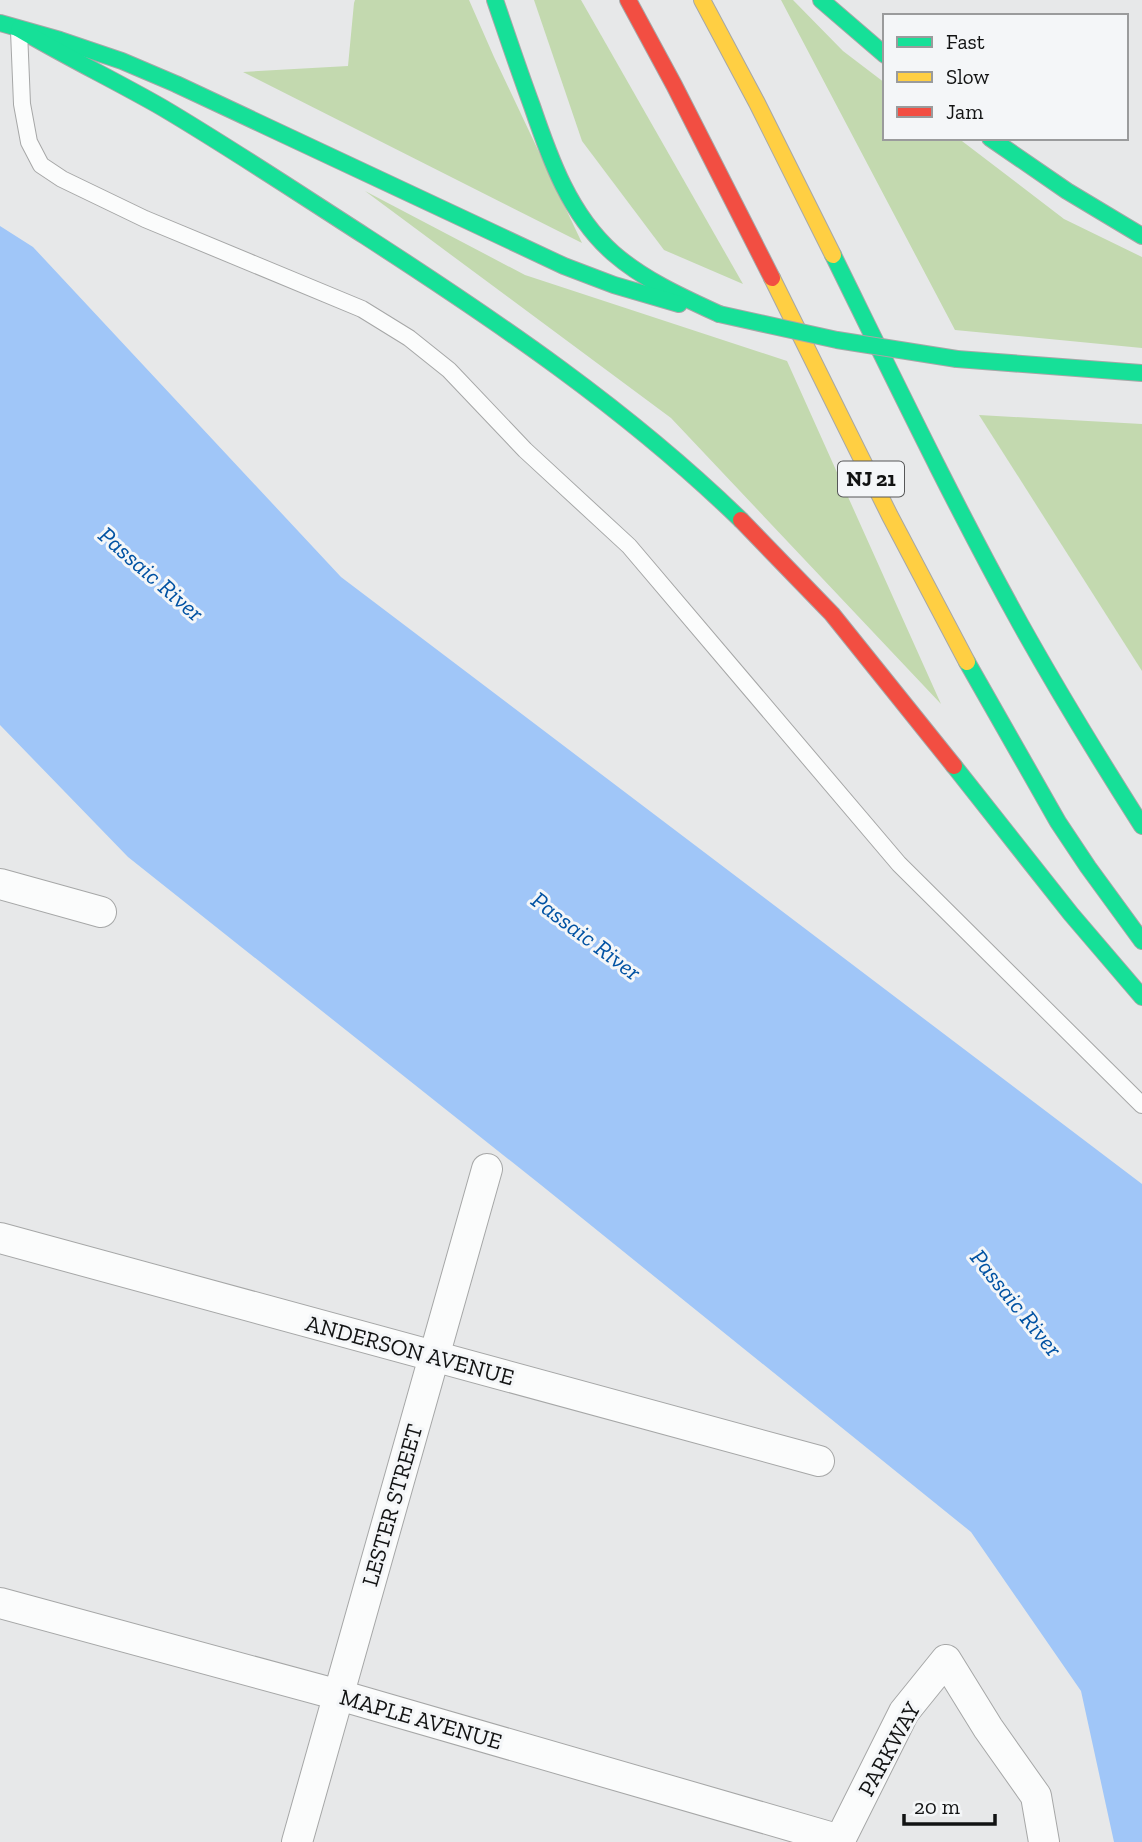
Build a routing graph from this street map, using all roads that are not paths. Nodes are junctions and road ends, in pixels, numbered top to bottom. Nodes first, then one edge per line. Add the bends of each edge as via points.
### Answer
1 (495, 0) edge
2 (628, 0) edge
3 (702, 0) edge
4 (821, 0) edge
5 (0, 23) edge
6 (19, 29) junction
7 (883, 53) edge
8 (992, 140) edge
9 (1012, 140) edge
10 (1066, 172) dead end
11 (1142, 236) edge
12 (719, 314) junction
13 (1142, 373) edge
14 (1142, 826) edge
15 (0, 884) edge
16 (101, 912) dead end
17 (1142, 941) edge
18 (1142, 997) edge
19 (1142, 1105) edge
20 (487, 1169) dead end
21 (0, 1238) edge
22 (435, 1356) junction
23 (819, 1461) dead end
24 (0, 1603) edge
25 (339, 1695) junction
26 (840, 1841) edge
27 (298, 1842) edge
28 (1044, 1842) edge

1 - 12 main road via 553,164 589,227 639,273
2 - 17 main road, NJ 21 via 715,162 949,632 1059,822
3 - 14 main road, NJ 21 via 1007,599 1059,694
4 - 7 main road
5 - 6 main road
6 - 12 main road via 122,61 176,84 564,266
6 - 18 main road via 210,137 384,249 545,358 651,439 710,490 817,598 881,672 1071,916
6 - 19 lane via 22,104 29,142 41,165 145,219 362,309 410,338 449,370 525,450 629,546 899,864
8 - 11 main road
9 - 10 main road
12 - 13 main road, bridge via 838,342 957,359
15 - 16 street
20 - 22 street, LESTER STREET
21 - 22 street, ANDERSON AVENUE
22 - 23 street, ANDERSON AVENUE
22 - 25 street, LESTER STREET
24 - 25 street, MAPLE AVENUE
25 - 26 street, MAPLE AVENUE
25 - 27 street, LESTER STREET
26 - 28 street, PARKWAY via 904,1713 946,1660 1036,1796

